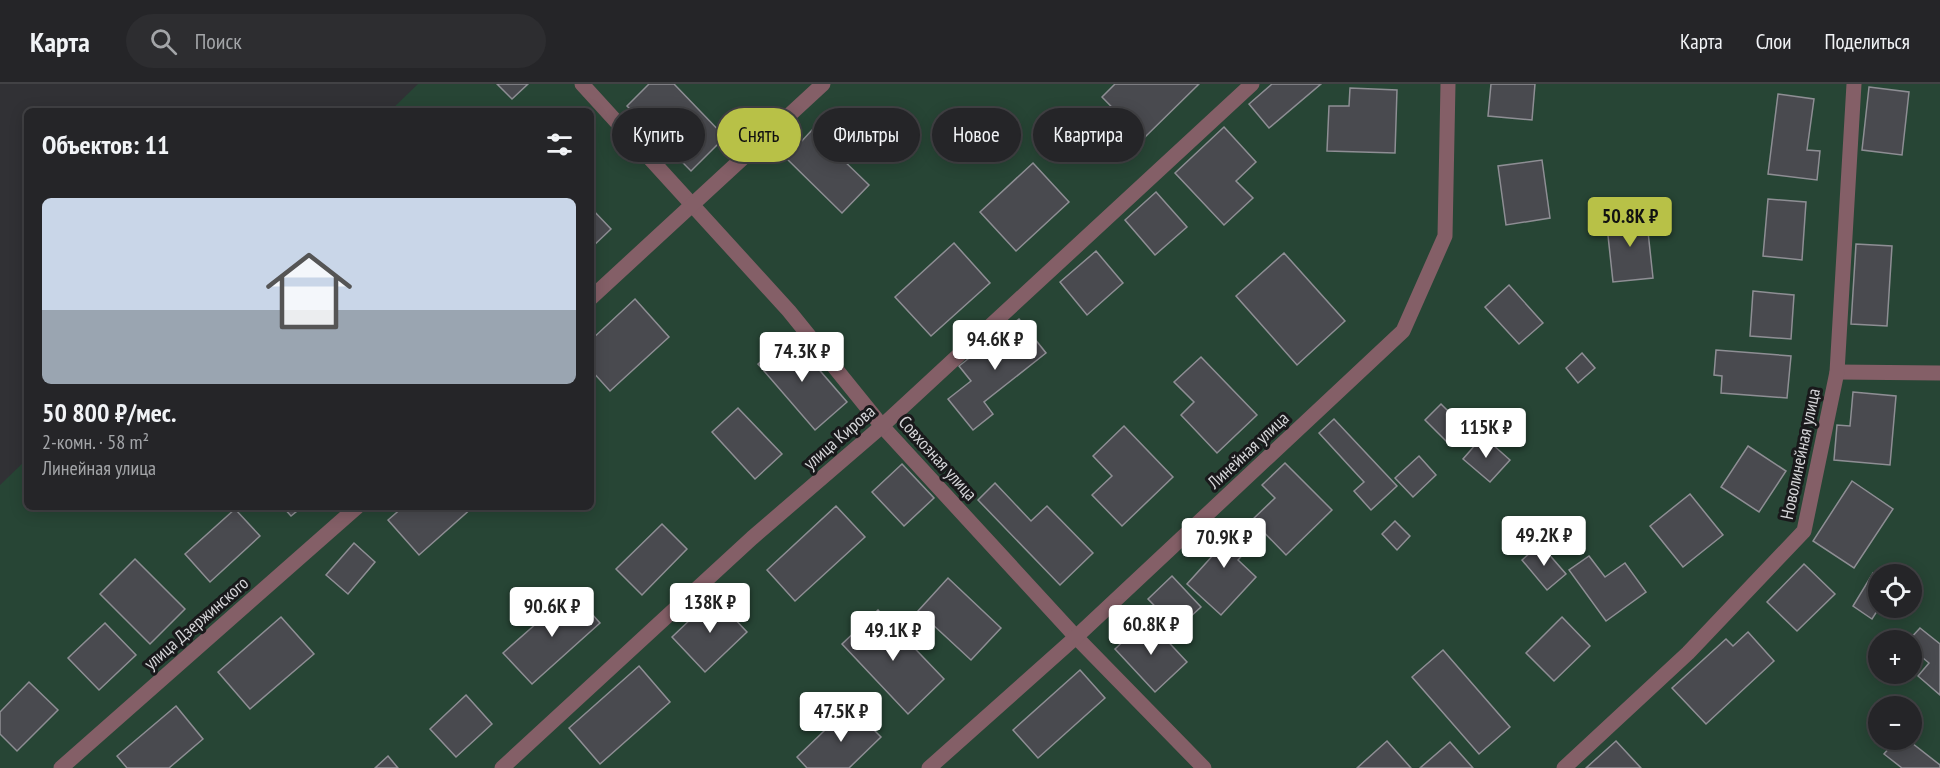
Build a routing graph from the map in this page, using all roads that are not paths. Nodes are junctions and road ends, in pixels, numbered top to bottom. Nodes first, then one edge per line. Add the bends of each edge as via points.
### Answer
1 (582, 84) edge
2 (823, 84) edge
3 (1252, 84) edge
4 (1448, 84) edge
5 (1854, 84) edge
6 (694, 206) junction
7 (594, 295) edge
8 (1837, 372) junction
9 (1940, 373) edge
10 (882, 426) junction
11 (354, 510) edge
12 (1076, 637) junction
13 (61, 768) edge
14 (502, 768) edge
15 (929, 768) edge
16 (1204, 768) edge
17 (1563, 768) edge

1 - 6 street, Совхозная улица
2 - 6 street
3 - 10 street, улица Кирова
4 - 12 street, Линейная улица via 1445,236 1403,331
5 - 8 street, Новолинейная улица
6 - 7 street
6 - 10 street, Совхозная улица via 789,311
8 - 9 street
8 - 17 street, Новолинейная улица via 1804,531 1688,653
10 - 12 street, Совхозная улица
10 - 14 street, улица Кирова via 752,538
11 - 13 street, улица Дзержинского
12 - 15 street, Линейная улица
12 - 16 street, Совхозная улица

